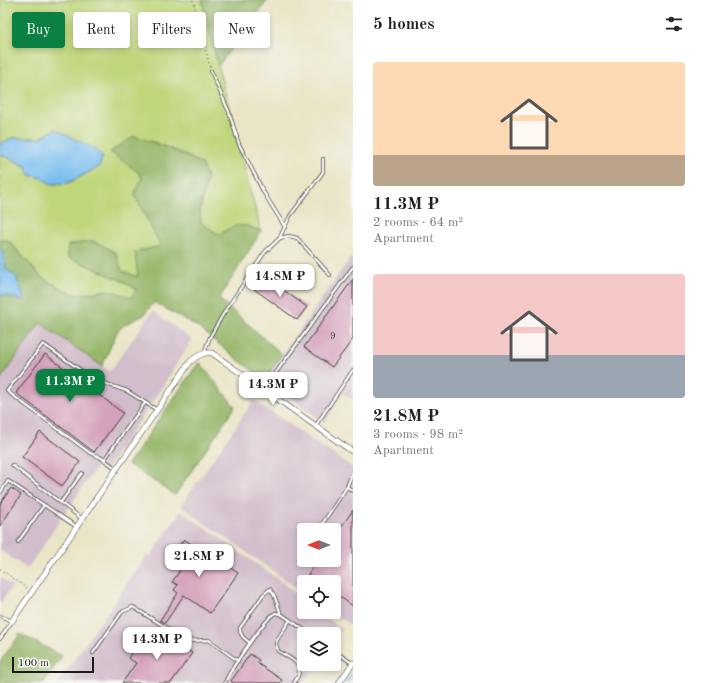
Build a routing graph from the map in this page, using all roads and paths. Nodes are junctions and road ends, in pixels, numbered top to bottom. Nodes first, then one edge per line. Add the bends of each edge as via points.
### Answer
1 (193, 0) edge
2 (211, 71) joint
3 (323, 159) dead end
4 (285, 227) junction
5 (280, 238) junction
6 (353, 267) edge
7 (330, 275) dead end
8 (204, 353) junction
9 (353, 370) edge
10 (264, 389) junction
11 (145, 403) junction
12 (157, 410) junction
13 (316, 426) junction
14 (353, 452) edge
15 (104, 460) junction
16 (12, 465) dead end
17 (117, 469) junction
18 (353, 471) edge
19 (82, 473) dead end
20 (347, 487) junction
21 (353, 491) edge
22 (0, 493) edge
23 (61, 502) junction
24 (44, 505) junction
25 (82, 519) junction
26 (323, 523) edge
27 (76, 527) junction
28 (18, 542) dead end
29 (0, 569) edge
30 (32, 592) junction
31 (281, 614) junction
32 (0, 616) edge
33 (290, 620) junction
34 (12, 621) junction
35 (300, 627) edge
36 (0, 639) edge
37 (250, 643) junction
38 (93, 653) dead end
39 (341, 655) edge
40 (238, 661) junction
41 (353, 663) edge
42 (225, 683) edge
43 (294, 683) edge
44 (339, 683) edge

1 - 2 path
2 - 4 lane via 229,112 239,144
3 - 4 lane via 323,172 290,216
4 - 5 lane
5 - 7 lane via 297,238
5 - 8 lane via 265,252 225,311
6 - 10 lane
8 - 10 street via 212,353
8 - 12 street via 190,362
9 - 13 lane
10 - 13 street
11 - 12 lane
11 - 15 lane
11 - 15 lane via 127,391 95,380 43,344 6,391 90,453
12 - 17 street
13 - 14 street
15 - 17 lane
16 - 23 lane
17 - 25 street
18 - 20 lane
19 - 23 lane
20 - 21 lane
20 - 26 lane
22 - 24 lane via 8,481
23 - 25 lane
24 - 27 lane
24 - 28 lane
25 - 27 street
27 - 30 street
29 - 30 path
30 - 34 street
31 - 33 lane
31 - 37 lane via 275,613 270,616
31 - 37 lane via 270,590 263,595 240,628 240,633
32 - 34 lane
33 - 35 lane
33 - 43 lane via 276,644 278,651 297,663 300,668
34 - 36 lane
37 - 40 lane
38 - 40 lane via 122,612 133,607 188,641 209,640
39 - 41 lane
40 - 42 lane
41 - 44 street

